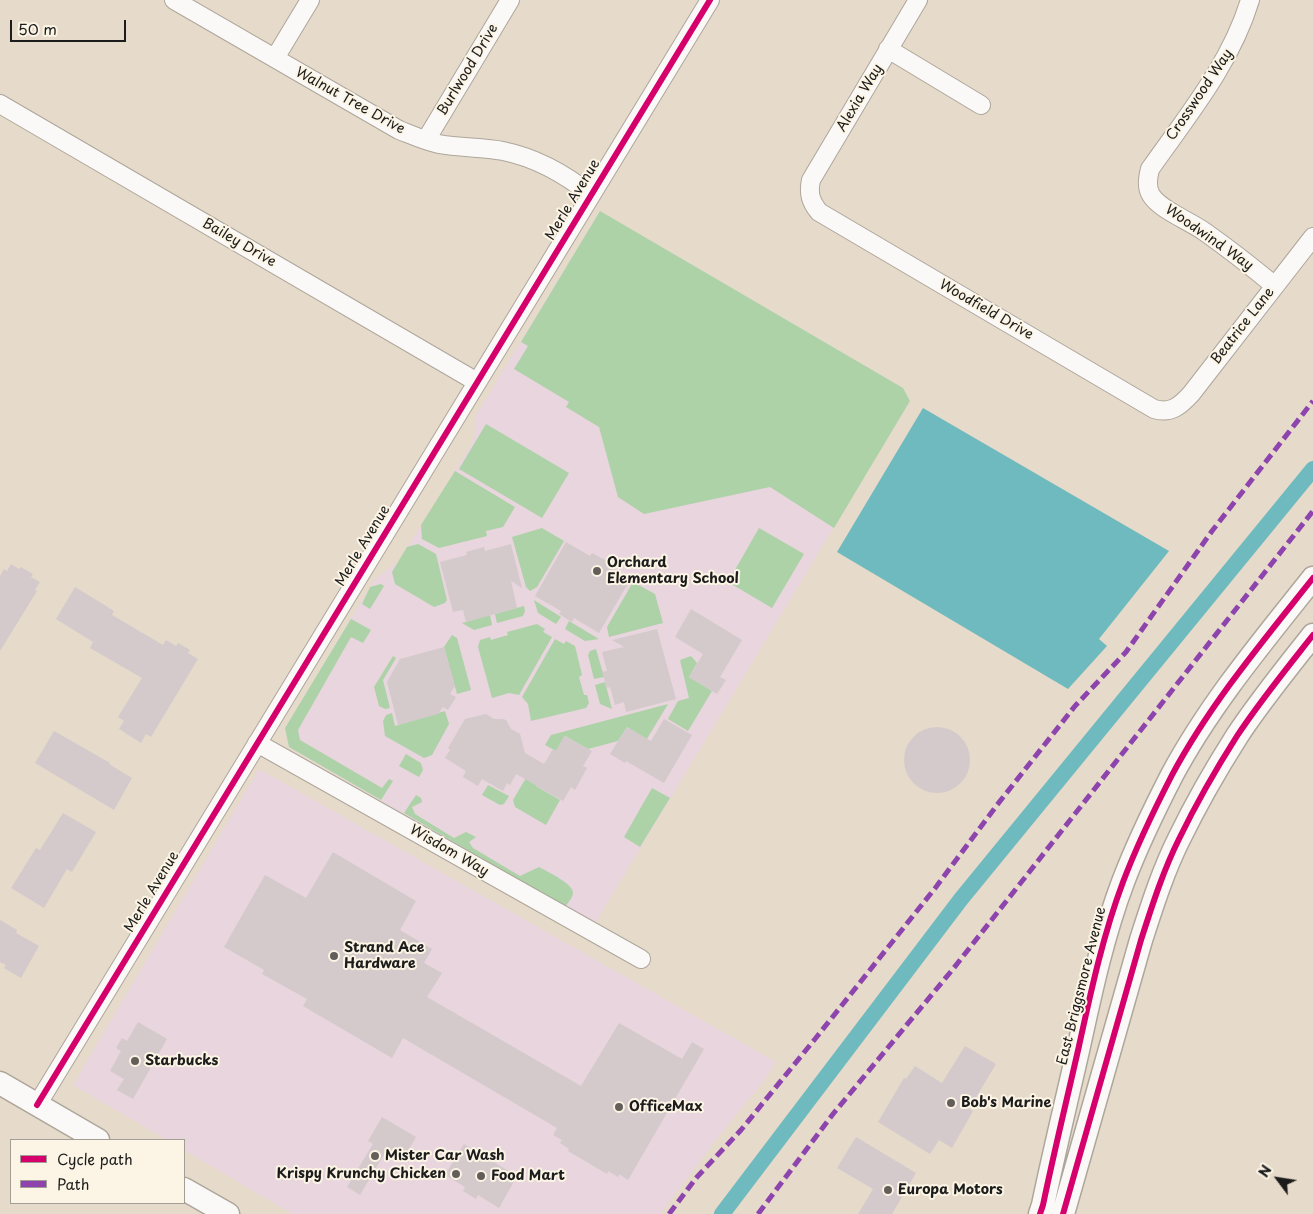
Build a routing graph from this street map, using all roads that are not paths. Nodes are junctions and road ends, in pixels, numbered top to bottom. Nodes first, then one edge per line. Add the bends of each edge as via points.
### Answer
1 (174, 0) edge
2 (310, 0) edge
3 (510, 0) edge
4 (710, 0) edge
5 (918, 0) edge
6 (1250, 0) edge
7 (888, 49) junction
8 (275, 58) junction
9 (0, 104) edge
10 (981, 105) dead end
11 (426, 140) junction
12 (1148, 188) joint
13 (591, 195) junction
14 (810, 198) joint
15 (1313, 237) edge
16 (1275, 286) junction
17 (477, 382) junction
18 (1170, 411) joint
19 (1313, 578) edge
20 (1313, 635) edge
21 (257, 743) junction
22 (641, 959) dead end
23 (0, 1084) edge
24 (37, 1105) junction
25 (96, 1139) edge
26 (185, 1190) edge
27 (228, 1214) edge
28 (1040, 1214) edge
29 (1063, 1214) edge

1 - 8 street, Walnut Tree Drive
2 - 8 street
3 - 11 street, Burlwood Drive
4 - 13 street, Merle Avenue
5 - 7 street, Alexia Way
6 - 12 street, Crosswood Way via 1232,49 1150,169
7 - 10 street
7 - 14 street, Alexia Way via 811,180
8 - 11 street, Walnut Tree Drive via 399,130
9 - 17 street, Bailey Drive
11 - 13 street, Walnut Tree Drive via 503,151 530,159 565,176
12 - 16 street, Woodwind Way via 1158,203 1202,230
13 - 17 street, Merle Avenue
14 - 18 street, Woodfield Drive via 819,212 1154,410
15 - 16 street, Beatrice Lane
16 - 18 street, Beatrice Lane via 1191,394
17 - 21 street, Merle Avenue
19 - 28 main road, East Briggsmore Avenue via 1206,720 1173,774 1135,853 1107,931
20 - 29 main road via 1238,735 1178,841 1141,940
21 - 22 street, Wisdom Way
21 - 24 street, Merle Avenue
23 - 24 main road
24 - 25 main road
26 - 27 main road

